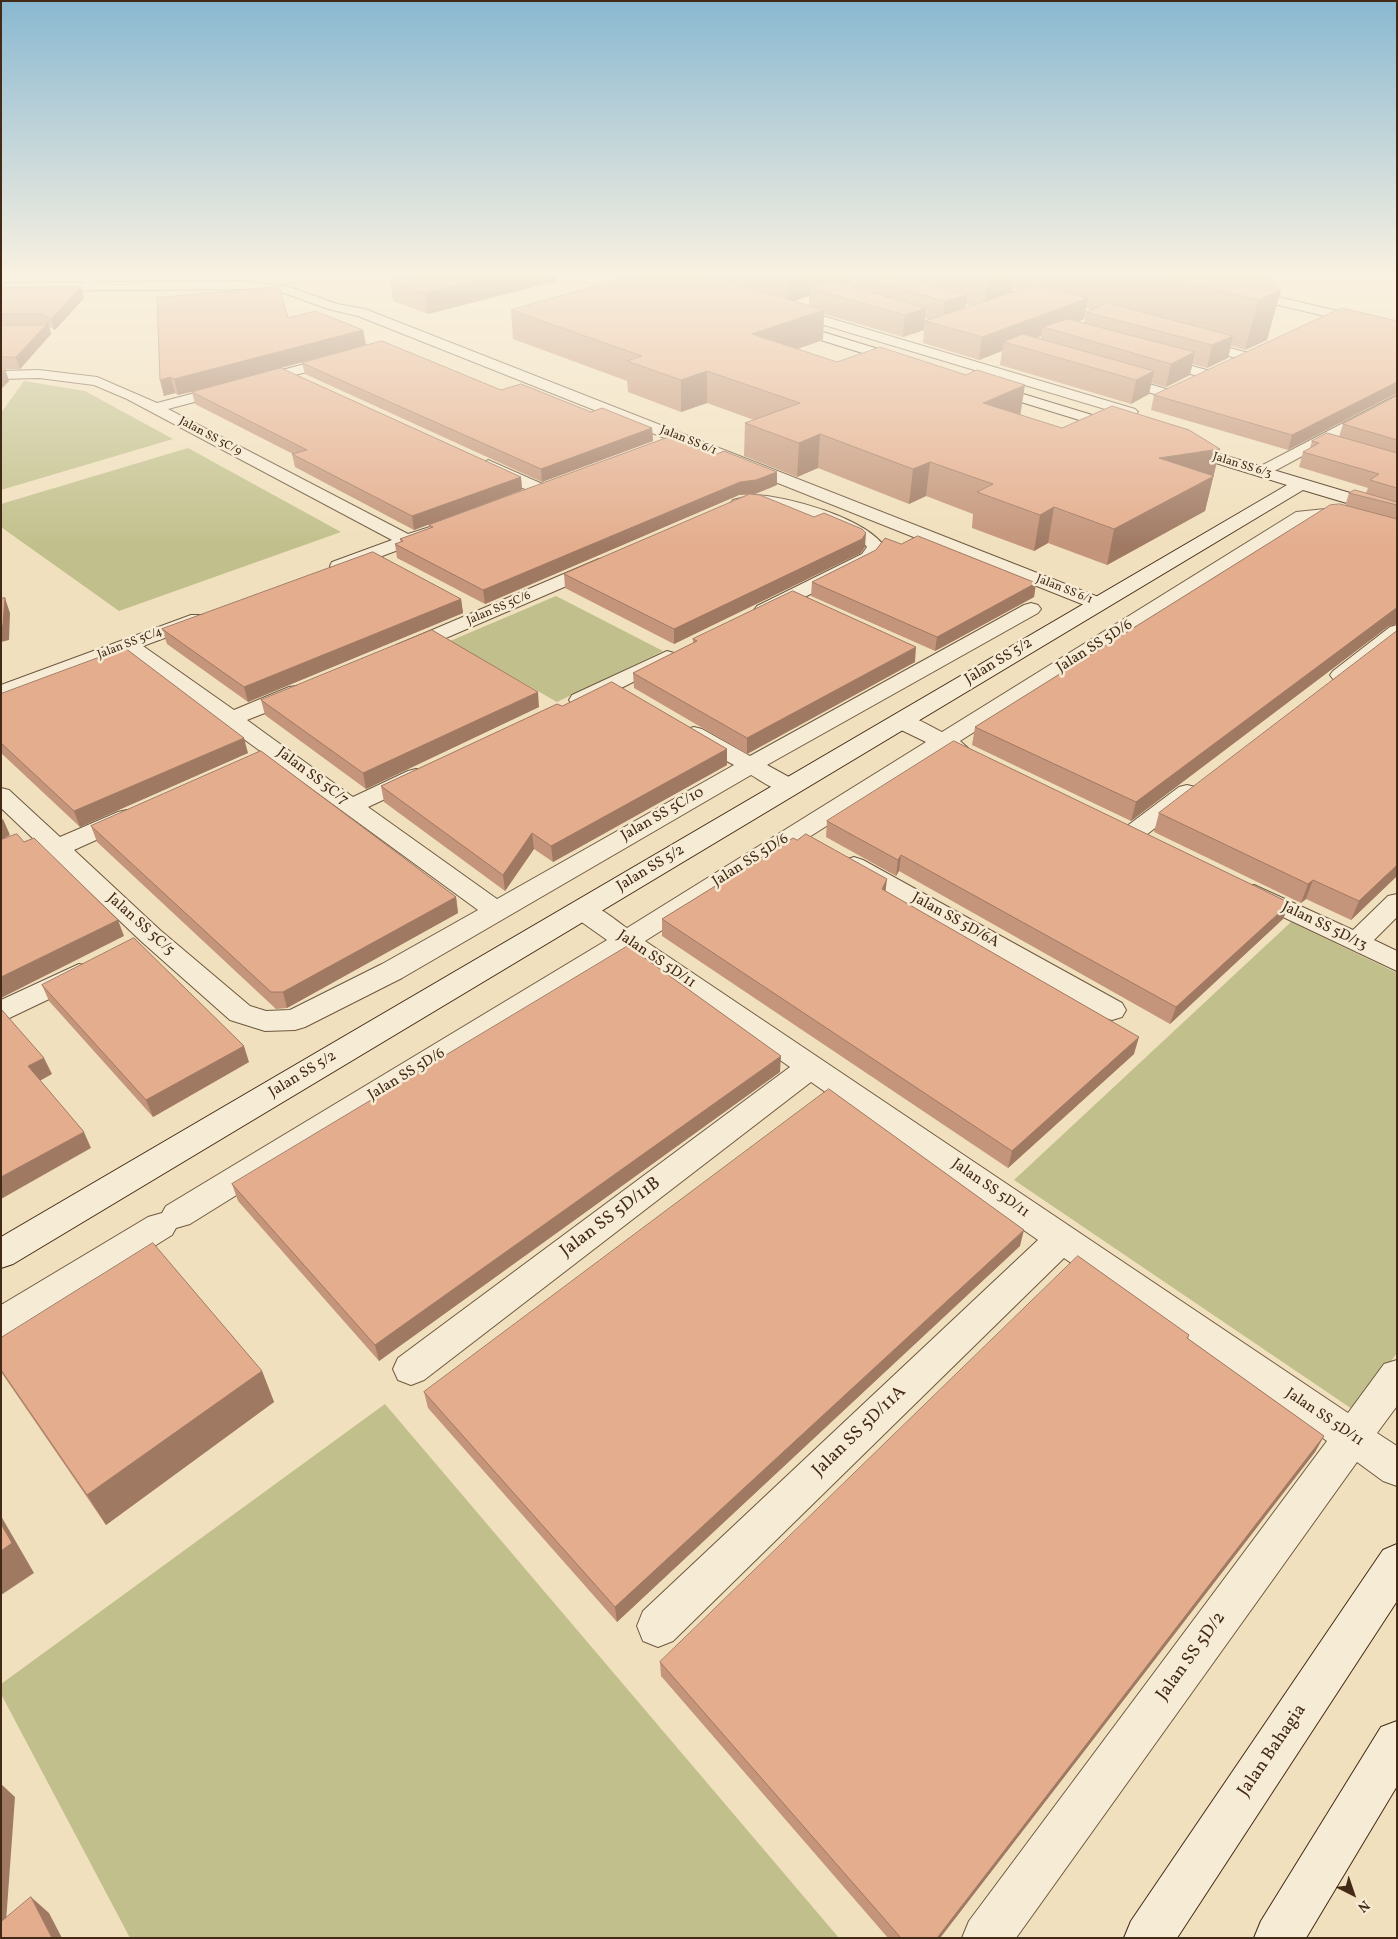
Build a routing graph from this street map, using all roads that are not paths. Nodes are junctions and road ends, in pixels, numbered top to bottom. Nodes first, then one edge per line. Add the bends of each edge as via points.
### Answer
1 (314, 365) edge
2 (457, 365) edge
3 (497, 365) edge
4 (973, 365) edge
5 (982, 365) edge
6 (1175, 365) edge
7 (1228, 365) edge
8 (978, 367) junction
9 (286, 373) junction
10 (1, 375) edge
11 (1103, 375) edge
12 (1209, 375) junction
13 (954, 377) edge
14 (970, 382) edge
15 (312, 385) edge
16 (514, 389) edge
17 (1168, 394) junction
18 (1397, 398) edge
19 (155, 408) junction
20 (1130, 412) junction
21 (1104, 424) junction
22 (1132, 432) edge
23 (680, 438) junction
24 (1320, 440) junction
25 (1168, 443) edge
26 (1339, 446) edge
27 (655, 447) edge
28 (470, 457) edge
29 (1261, 472) junction
30 (1301, 484) junction
31 (514, 500) edge
32 (720, 512) edge
33 (1397, 513) edge
34 (442, 527) edge
35 (1397, 530) edge
36 (406, 540) junction
37 (371, 554) junction
38 (619, 556) edge
39 (394, 566) edge
40 (324, 571) edge
41 (792, 596) junction
42 (1099, 604) junction
43 (468, 605) dead end
44 (818, 608) edge
45 (1031, 609) dead end
46 (212, 613) edge
47 (485, 614) junction
48 (747, 618) edge
49 (1397, 631) edge
50 (128, 645) junction
51 (685, 648) edge
52 (387, 656) edge
53 (315, 685) edge
54 (610, 685) junction
55 (1326, 685) edge
56 (1, 692) edge
57 (635, 699) edge
58 (559, 709) edge
59 (234, 718) junction
60 (901, 721) junction
61 (676, 723) edge
62 (944, 741) junction
63 (277, 751) junction
64 (977, 758) edge
65 (252, 762) edge
66 (749, 766) junction
67 (433, 768) edge
68 (1202, 780) edge
69 (790, 787) junction
70 (1, 795) edge
71 (352, 806) junction
72 (147, 808) edge
73 (797, 833) junction
74 (49, 841) junction
75 (17, 843) edge
76 (1158, 846) edge
77 (1235, 884) edge
78 (1397, 902) edge
79 (496, 910) junction
80 (582, 910) junction
81 (151, 936) junction
82 (627, 940) junction
83 (1356, 942) junction
84 (126, 949) edge
85 (100, 962) edge
86 (1397, 962) edge
87 (1112, 1010) dead end
88 (1, 1012) edge
89 (295, 1020) joint
90 (811, 1066) junction
91 (1062, 1238) junction
92 (1, 1254) edge
93 (1, 1323) edge
94 (411, 1369) dead end
95 (1397, 1376) edge
96 (1353, 1438) junction
97 (1397, 1468) edge
98 (1397, 1564) edge
99 (658, 1626) dead end
100 (1397, 1743) edge
101 (986, 1938) edge
102 (1148, 1938) edge
103 (1278, 1938) edge

1 - 9 street
2 - 16 street
3 - 23 street, Jalan SS 6/1
4 - 8 street
5 - 8 street
6 - 12 street
7 - 12 street
8 - 13 street
8 - 20 street
9 - 15 street
9 - 19 street
10 - 19 street, Jalan SS 5C/9 via 39,374 97,381
11 - 17 street
12 - 17 street
14 - 21 street
17 - 20 street
18 - 24 street
19 - 36 street, Jalan SS 5C/9
20 - 21 street
21 - 22 street
23 - 27 street
23 - 42 street, Jalan SS 6/1
24 - 26 street
24 - 29 street
25 - 29 street, Jalan SS 6/3
28 - 31 street via 550,487
29 - 30 street, Jalan SS 6/3
30 - 33 street, Jalan SS 6/3
30 - 42 street, Jalan SS 5/2
32 - 41 street via 746,501 782,502 868,537 876,547 868,558
34 - 36 street
35 - 62 street, Jalan SS 5D/6 via 1350,516 1326,513 1302,516
36 - 37 street
37 - 39 street
37 - 40 street
38 - 47 street, Jalan SS 5C/6
41 - 44 street
41 - 48 street
42 - 60 street, Jalan SS 5/2
43 - 47 street
45 - 66 street, Jalan SS 5C/10 via 927,657
46 - 50 street, Jalan SS 5C/4
47 - 52 street, Jalan SS 5C/6
49 - 55 street
50 - 56 street, Jalan SS 5C/4
50 - 59 street, Jalan SS 5C/7
51 - 54 street
53 - 59 street
54 - 57 street
54 - 58 street
59 - 63 street, Jalan SS 5C/7
60 - 62 street
60 - 69 street, Jalan SS 5/2
61 - 66 street
62 - 64 street
62 - 73 street, Jalan SS 5D/6
63 - 65 street
63 - 71 street, Jalan SS 5C/7
66 - 69 street
66 - 79 street, Jalan SS 5C/10
67 - 71 street
68 - 76 street via 1124,829
69 - 80 street, Jalan SS 5/2
70 - 74 street, Jalan SS 5C/5
71 - 79 street, Jalan SS 5C/7
72 - 74 street
73 - 82 street, Jalan SS 5D/6
73 - 87 street, Jalan SS 5D/6A
74 - 75 street
74 - 81 street, Jalan SS 5C/5
77 - 83 street, Jalan SS 5D/13
78 - 83 street
79 - 89 street, Jalan SS 5C/10 via 392,971
80 - 82 street, Jalan SS 5D/11
80 - 92 street, Jalan SS 5/2
81 - 84 street
81 - 89 street, Jalan SS 5C/5 via 240,1012 266,1021
82 - 90 street, Jalan SS 5D/11
82 - 93 street, Jalan SS 5D/6
83 - 86 street, Jalan SS 5D/13
85 - 88 street
90 - 91 street, Jalan SS 5D/11
90 - 94 street, Jalan SS 5D/11B
91 - 96 street, Jalan SS 5D/11
91 - 99 street, Jalan SS 5D/11A
95 - 96 street, Jalan SS 5D/2
96 - 97 street, Jalan SS 5D/11
96 - 101 street, Jalan SS 5D/2
98 - 102 street, Jalan Bahagia
100 - 103 street

